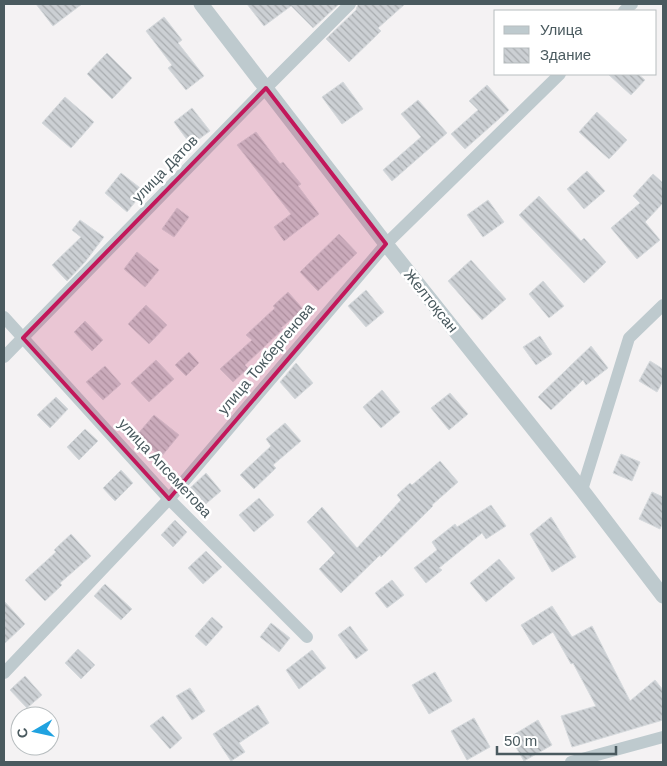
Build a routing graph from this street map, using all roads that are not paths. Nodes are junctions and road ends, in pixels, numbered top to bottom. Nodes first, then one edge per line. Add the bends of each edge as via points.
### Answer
1 (201, 4) edge
2 (350, 4) edge
3 (559, 75) edge
4 (266, 88) junction
5 (386, 244) junction
6 (663, 305) edge
7 (4, 317) edge
8 (23, 338) junction
9 (4, 357) edge
10 (582, 490) junction
11 (169, 499) junction
12 (663, 596) edge
13 (307, 637) dead end
14 (4, 673) edge
15 (663, 737) edge
16 (571, 762) edge

1 - 4 street, Желтоқсан
2 - 4 street, улица Датов
3 - 5 street, улица Токбергенова
4 - 5 street, Желтоқсан
4 - 8 street, улица Датов
5 - 10 street, Желтоқсан
5 - 11 street, улица Токбергенова
6 - 10 street via 629,338
7 - 8 street, улица Апсеметова
8 - 9 street, улица Датов
8 - 11 street, улица Апсеметова
10 - 12 street, Желтоқсан
11 - 13 street, улица Апсеметова
11 - 14 street, улица Токбергенова
15 - 16 street

